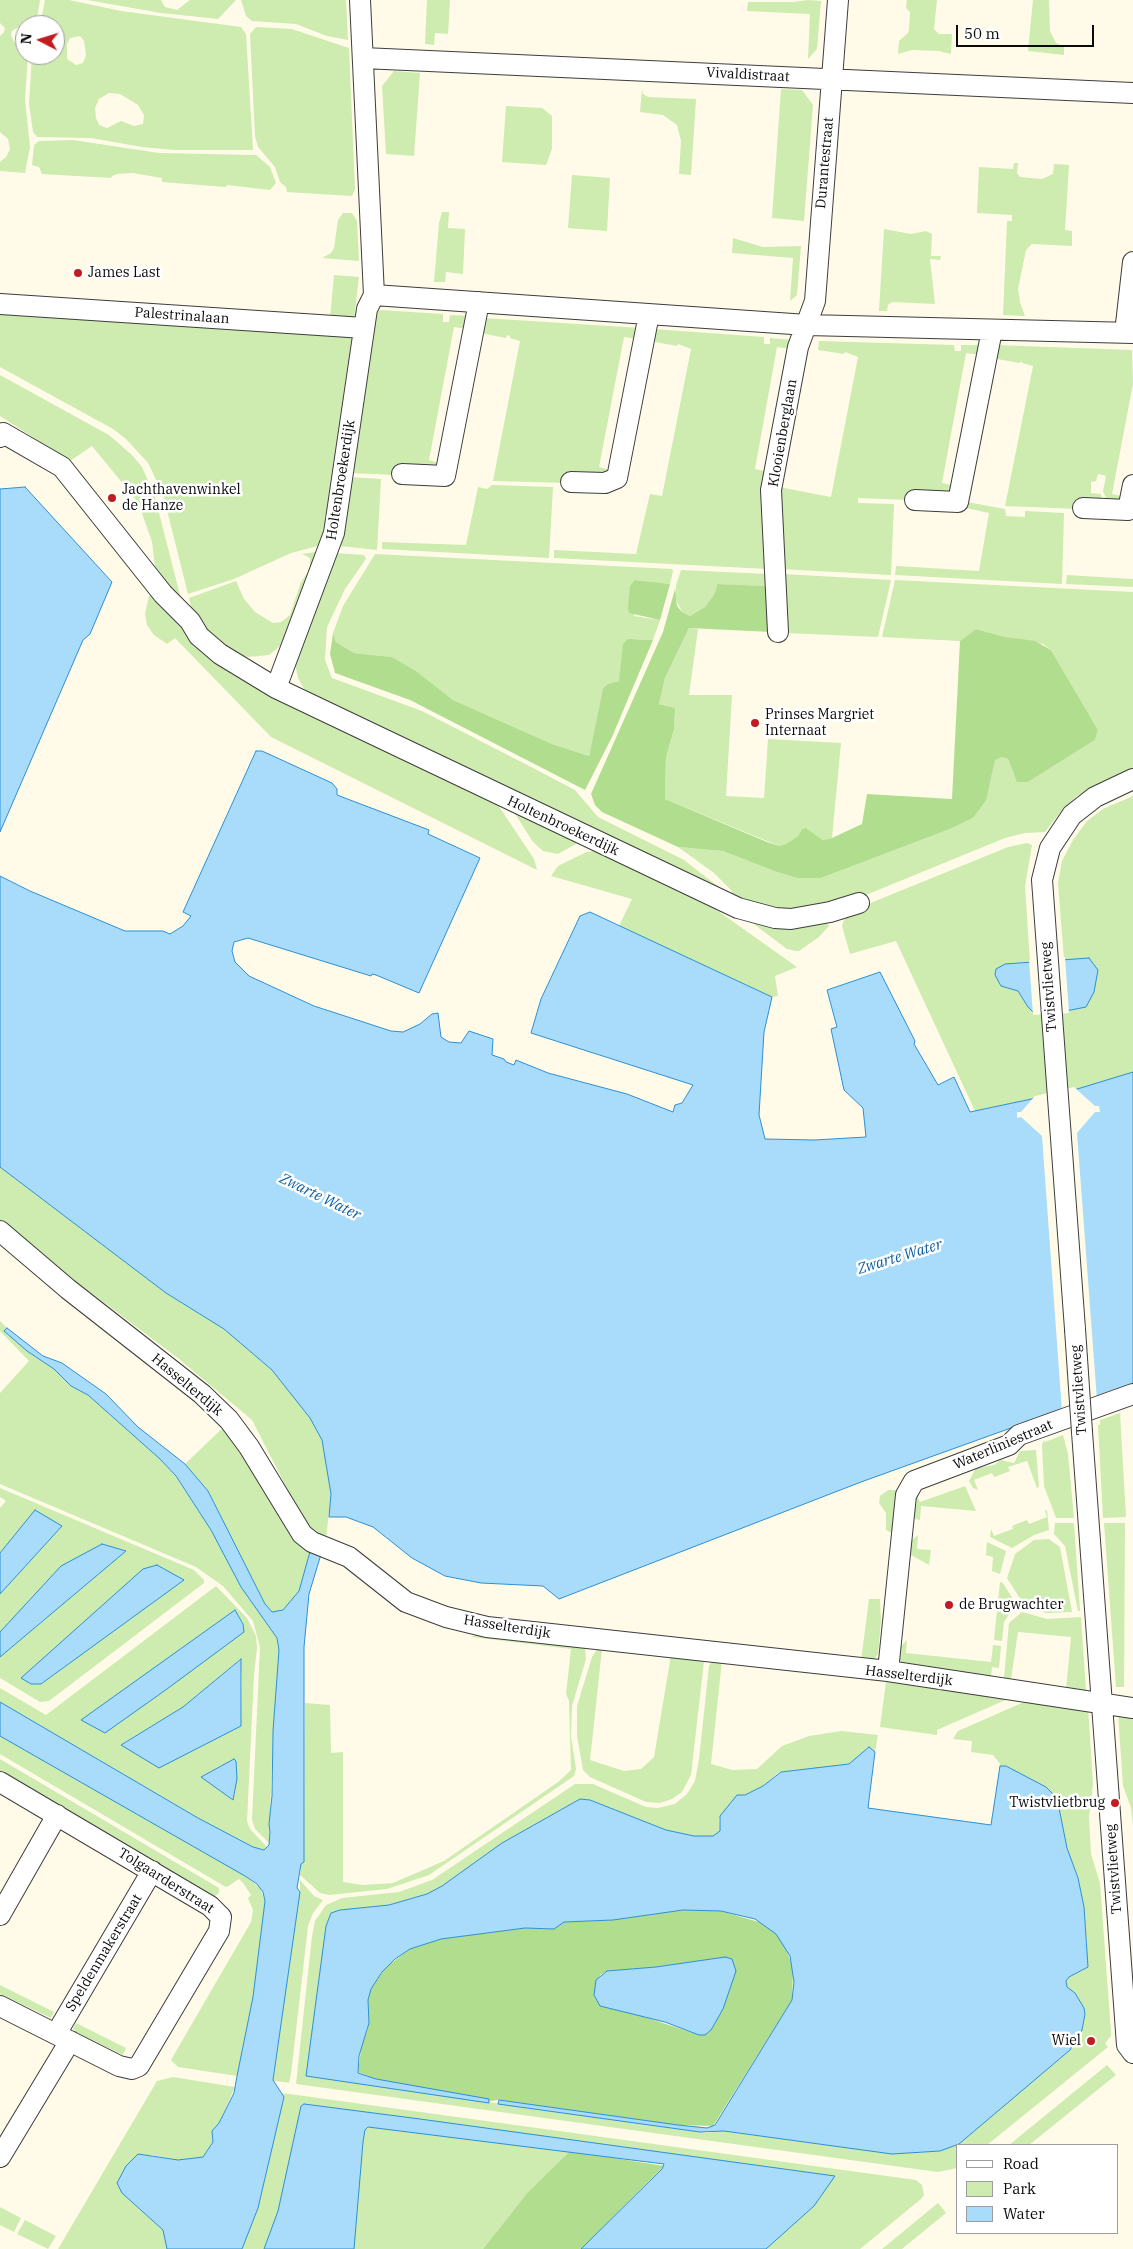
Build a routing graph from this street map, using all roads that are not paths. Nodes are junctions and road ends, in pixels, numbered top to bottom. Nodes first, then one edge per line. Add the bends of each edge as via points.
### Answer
1 (360, 0) edge
2 (838, 0) edge
3 (362, 58) junction
4 (832, 79) junction
5 (1133, 93) edge
6 (1133, 262) edge
7 (374, 295) junction
8 (479, 302) junction
9 (0, 304) edge
10 (649, 314) junction
11 (807, 325) junction
12 (364, 328) junction
13 (992, 330) junction
14 (1129, 333) edge
15 (1, 433) edge
16 (402, 474) dead end
17 (571, 482) dead end
18 (1133, 485) edge
19 (915, 500) dead end
20 (1083, 508) dead end
21 (778, 632) dead end
22 (276, 688) junction
23 (1133, 779) edge
24 (859, 902) dead end
25 (0, 1232) edge
26 (1133, 1394) edge
27 (888, 1672) junction
28 (1102, 1703) junction
29 (1133, 1708) edge
30 (0, 1782) edge
31 (57, 1815) junction
32 (152, 1871) junction
33 (0, 1915) edge
34 (0, 2006) edge
35 (63, 2038) junction
36 (1130, 2049) edge
37 (0, 2157) edge

1 - 3 street
2 - 4 street, Durantestraat
3 - 4 street, Vivaldistraat
3 - 7 street
4 - 5 street, Vivaldistraat
4 - 11 street, Durantestraat via 814,301
6 - 14 street
7 - 8 street
7 - 12 street, Holtenbroekerdijk via 367,309
8 - 10 street
8 - 16 street via 445,476
9 - 12 street, Palestrinalaan
10 - 11 street
10 - 17 street via 617,478 606,483
11 - 13 street
11 - 21 street, Klooienberglaan via 798,348 772,490
12 - 22 street, Holtenbroekerdijk via 334,533
13 - 14 street
13 - 19 street via 958,502
15 - 22 street, Holtenbroekerdijk via 62,468 163,594 190,621 199,636 220,654
18 - 20 street via 1128,510
22 - 24 street, Holtenbroekerdijk via 738,908 791,919 830,912
23 - 28 street, Twistvlietweg, bridge via 1083,805 1054,838 1042,880
25 - 27 street, Hasselterdijk via 202,1394 249,1447 302,1534 349,1557 406,1602 486,1627
26 - 27 street, Waterliniestraat via 1019,1435 1010,1445 914,1481 906,1495
27 - 28 street, Hasselterdijk
28 - 29 street, Hasselterdijk
28 - 36 street, Twistvlietweg
30 - 31 street, Tolgaarderstraat
31 - 32 street, Tolgaarderstraat
31 - 33 street
32 - 35 street, Speldenmakerstraat
32 - 35 street, Tolgaarderstraat via 210,1906 221,1917 219,1931 139,2066 132,2069 119,2066
34 - 35 street
35 - 37 street, Speldenmakerstraat

